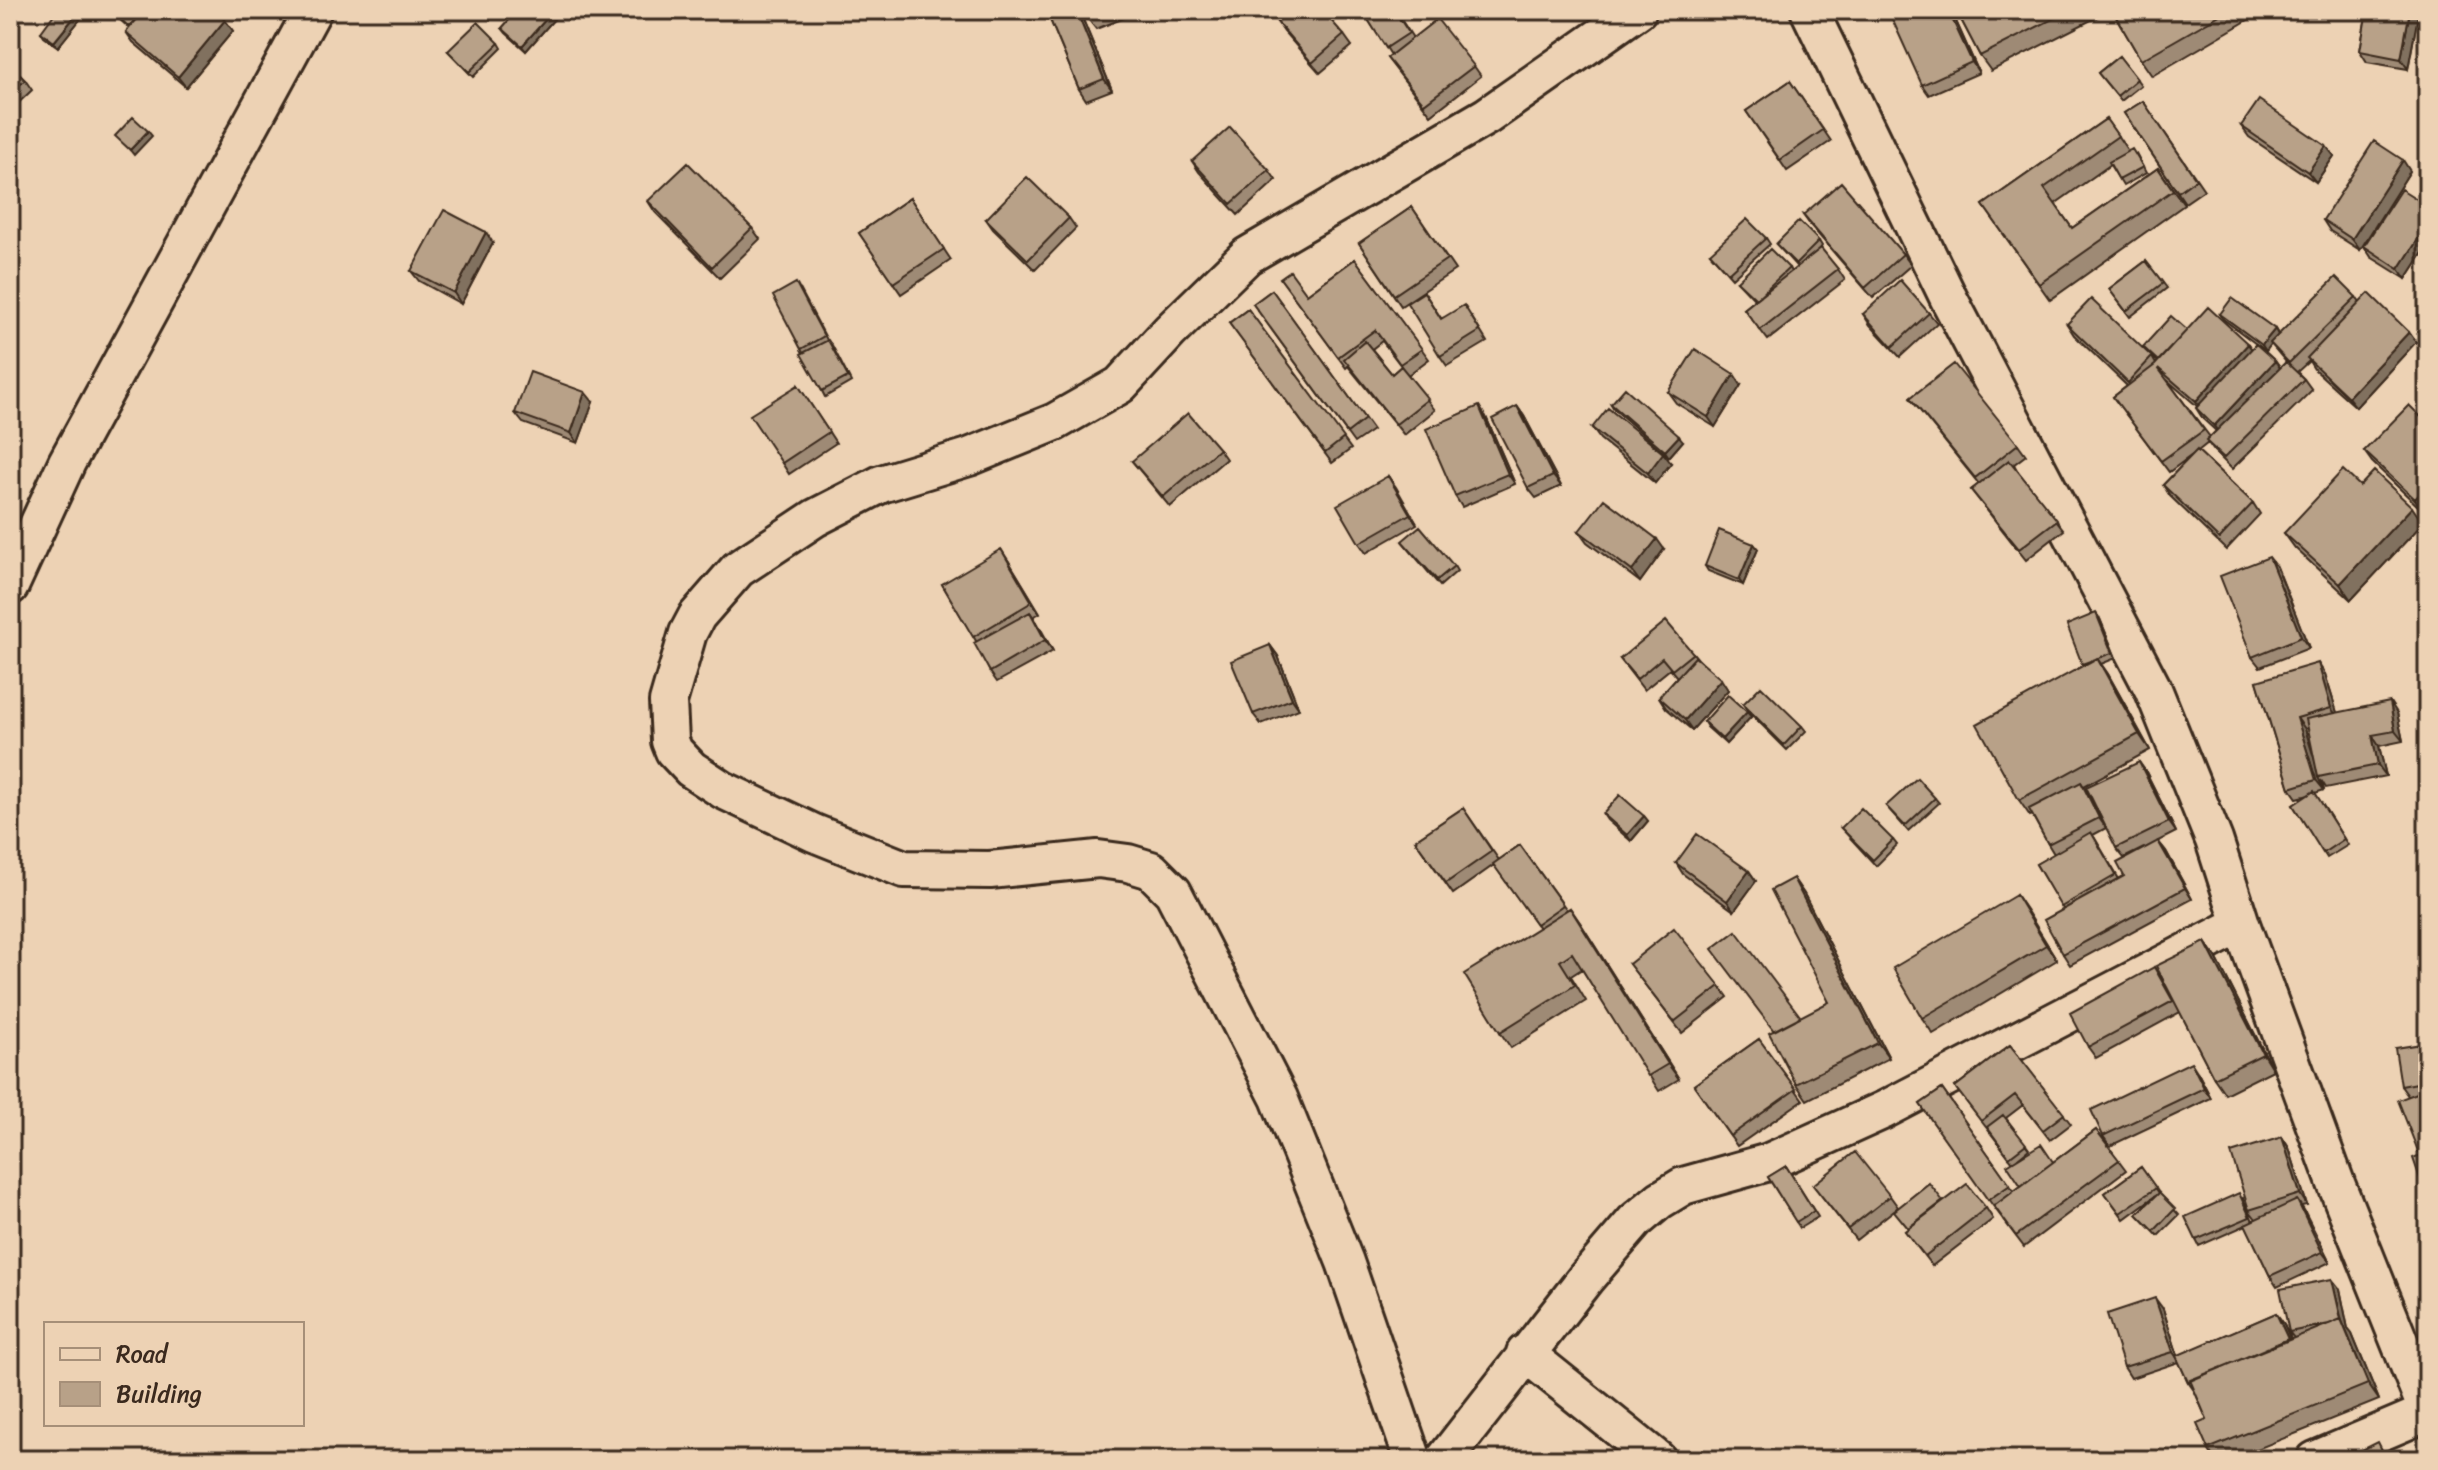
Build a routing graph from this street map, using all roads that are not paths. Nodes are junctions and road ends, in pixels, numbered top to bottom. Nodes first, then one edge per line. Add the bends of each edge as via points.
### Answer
1 (313, 10) edge
2 (1638, 10) edge
3 (1809, 10) edge
4 (10, 586) edge
5 (2241, 924) junction
6 (1525, 1353) junction
7 (2428, 1412) edge
8 (1413, 1460) edge
9 (1444, 1460) edge
10 (1658, 1460) edge
11 (2315, 1460) edge

1 - 4 street via 67,462
2 - 8 street via 1487,116 1247,256 1120,385 1041,428 881,484 815,518 738,569 688,633 668,702 670,741 691,769 814,833 904,869 990,870 1098,859 1142,867 1163,880 1279,1098 1345,1262
3 - 5 street via 1949,299 2153,689 2214,840
5 - 6 street via 1884,1110 1769,1162 1683,1186 1635,1221
5 - 7 street via 2337,1186
6 - 9 street
6 - 10 street
7 - 11 street

